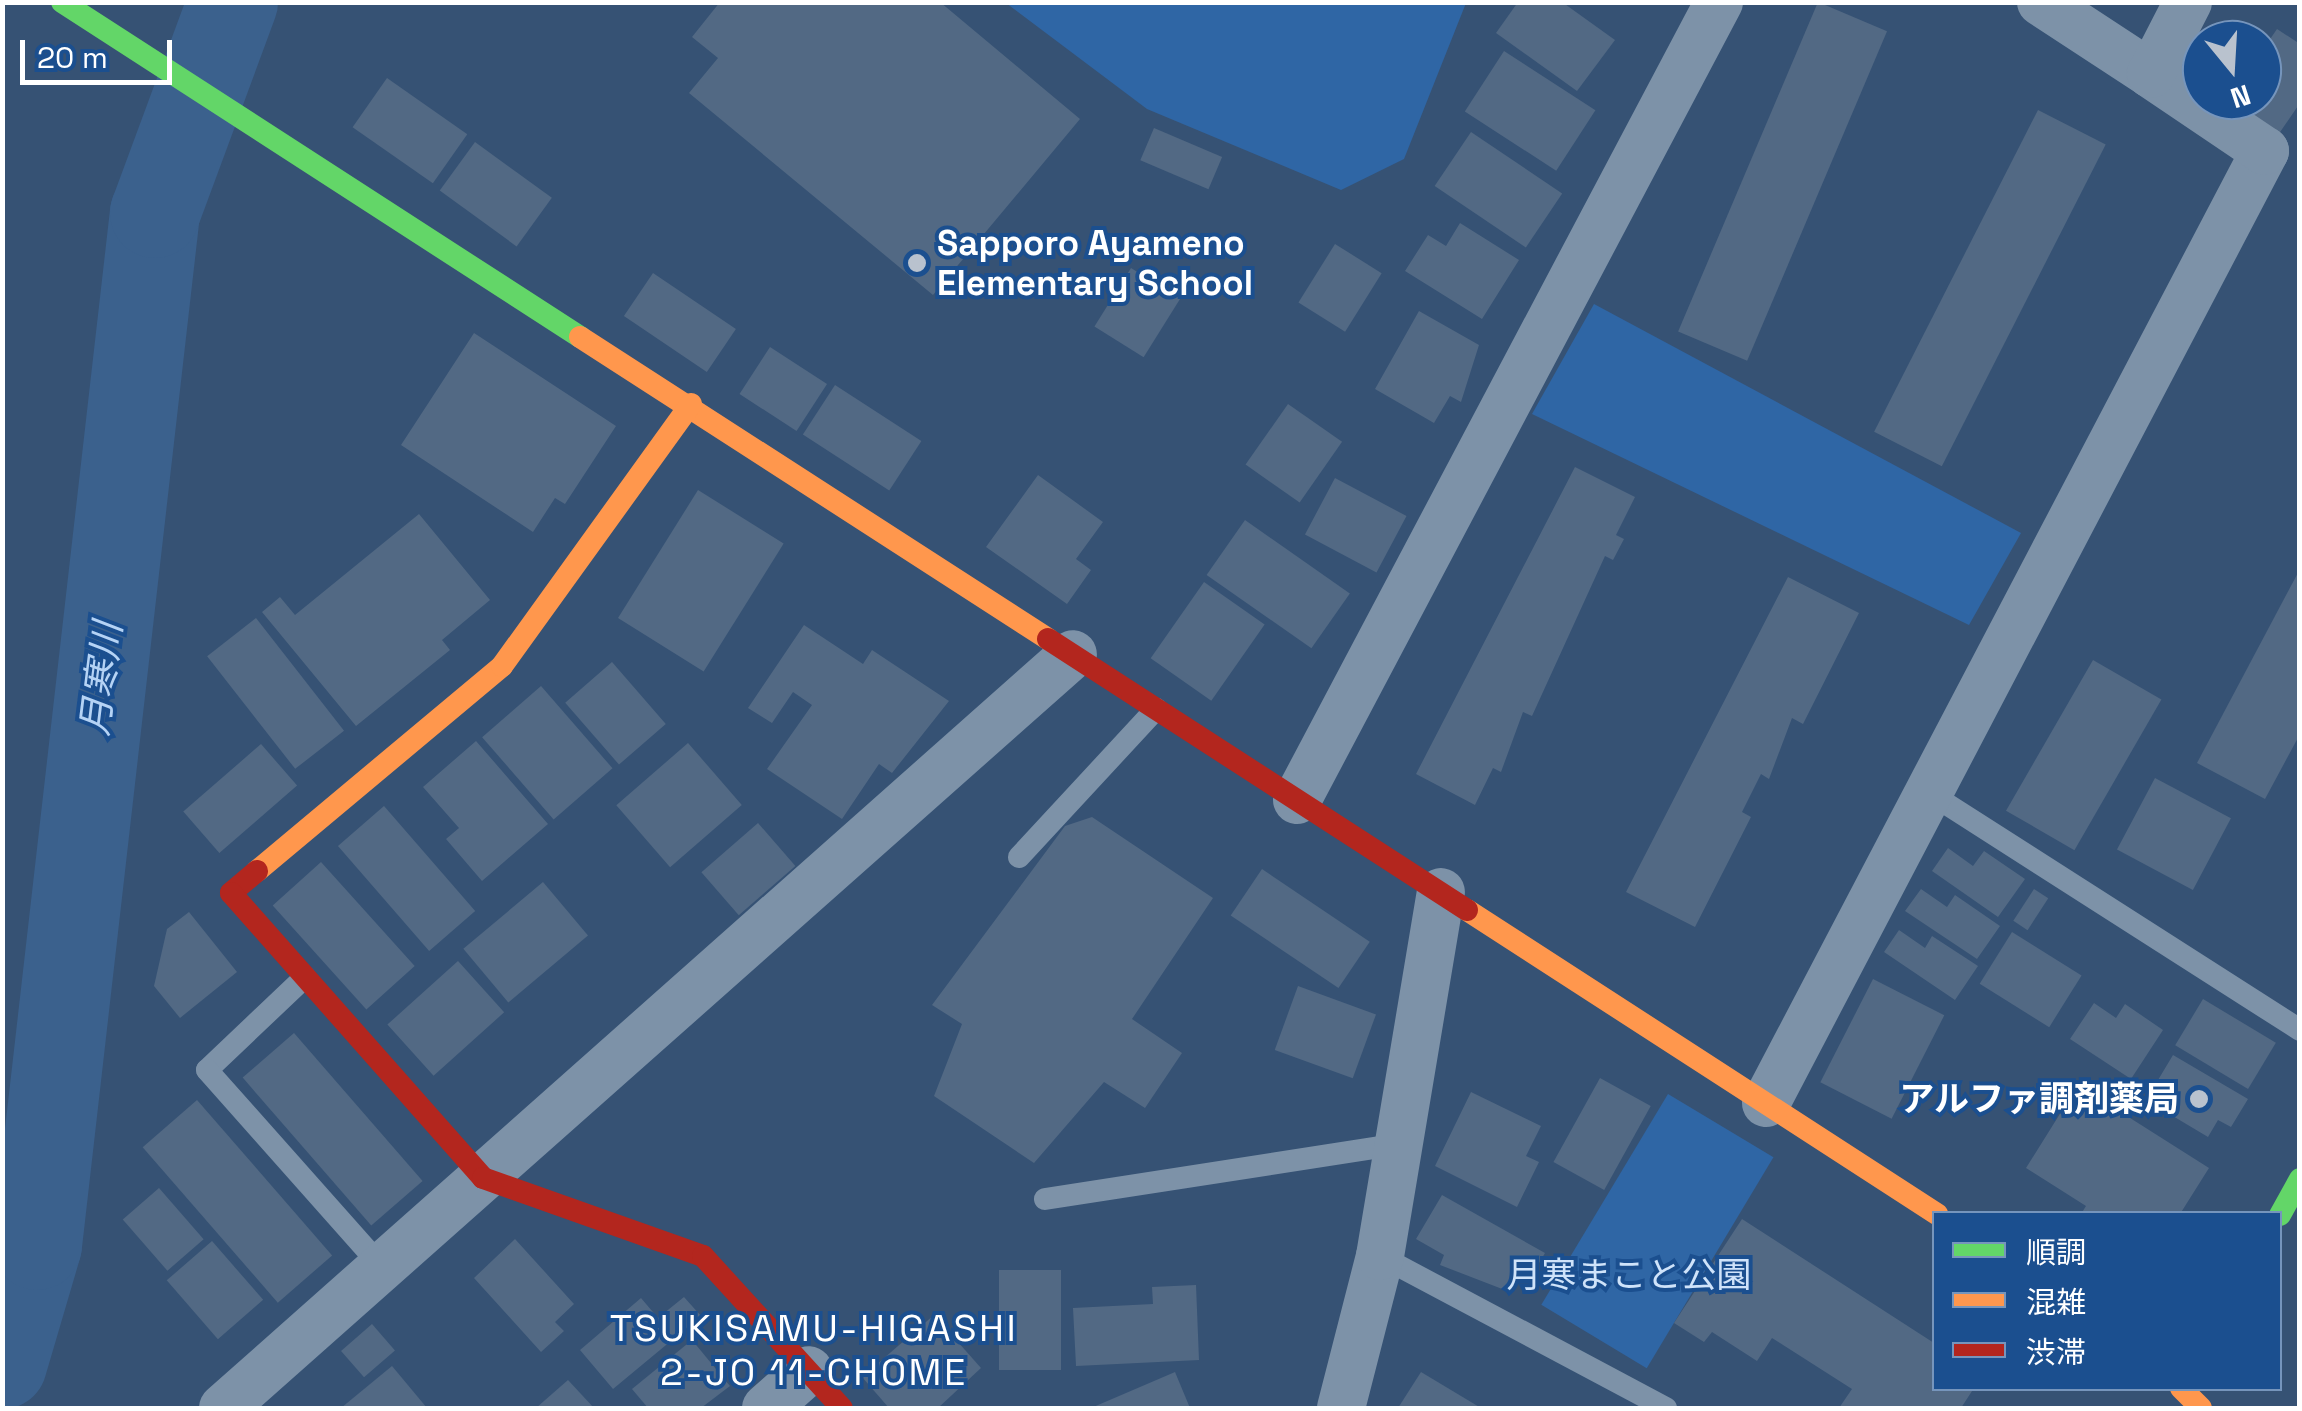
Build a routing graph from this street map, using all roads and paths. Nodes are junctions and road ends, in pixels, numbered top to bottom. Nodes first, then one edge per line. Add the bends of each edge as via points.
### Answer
1 (62, 2) edge
2 (1719, 2) edge
3 (2041, 2) edge
4 (2188, 2) edge
5 (2152, 74) junction
6 (691, 404) junction
7 (1073, 654) junction
8 (1156, 709) junction
9 (1931, 794) junction
10 (1296, 800) junction
11 (1020, 857) dead end
12 (1440, 892) junction
13 (306, 977) junction
14 (2300, 1030) edge
15 (1766, 1103) junction
16 (1398, 1144) junction
17 (483, 1178) junction
18 (2300, 1179) edge
19 (1045, 1199) dead end
20 (1932, 1211) edge
21 (2282, 1211) edge
22 (1380, 1256) junction
23 (382, 1268) junction
24 (809, 1370) junction
25 (224, 1408) edge
26 (766, 1408) edge
27 (842, 1408) edge
28 (1340, 1408) edge
29 (1666, 1408) edge

1 - 6 street
2 - 10 street
3 - 5 street
4 - 5 street
5 - 9 street via 2266,151
6 - 7 street
6 - 13 street via 502,666 232,894
7 - 8 street
7 - 17 street
8 - 10 street
8 - 11 lane
9 - 14 lane
9 - 15 street
10 - 12 street
12 - 15 street
12 - 16 street
13 - 17 street
13 - 23 lane via 207,1070
15 - 20 street
16 - 19 lane
16 - 22 street
17 - 23 street
17 - 24 street via 703,1256
18 - 21 street
22 - 28 street
22 - 29 lane
23 - 25 street
24 - 26 street
24 - 27 street

